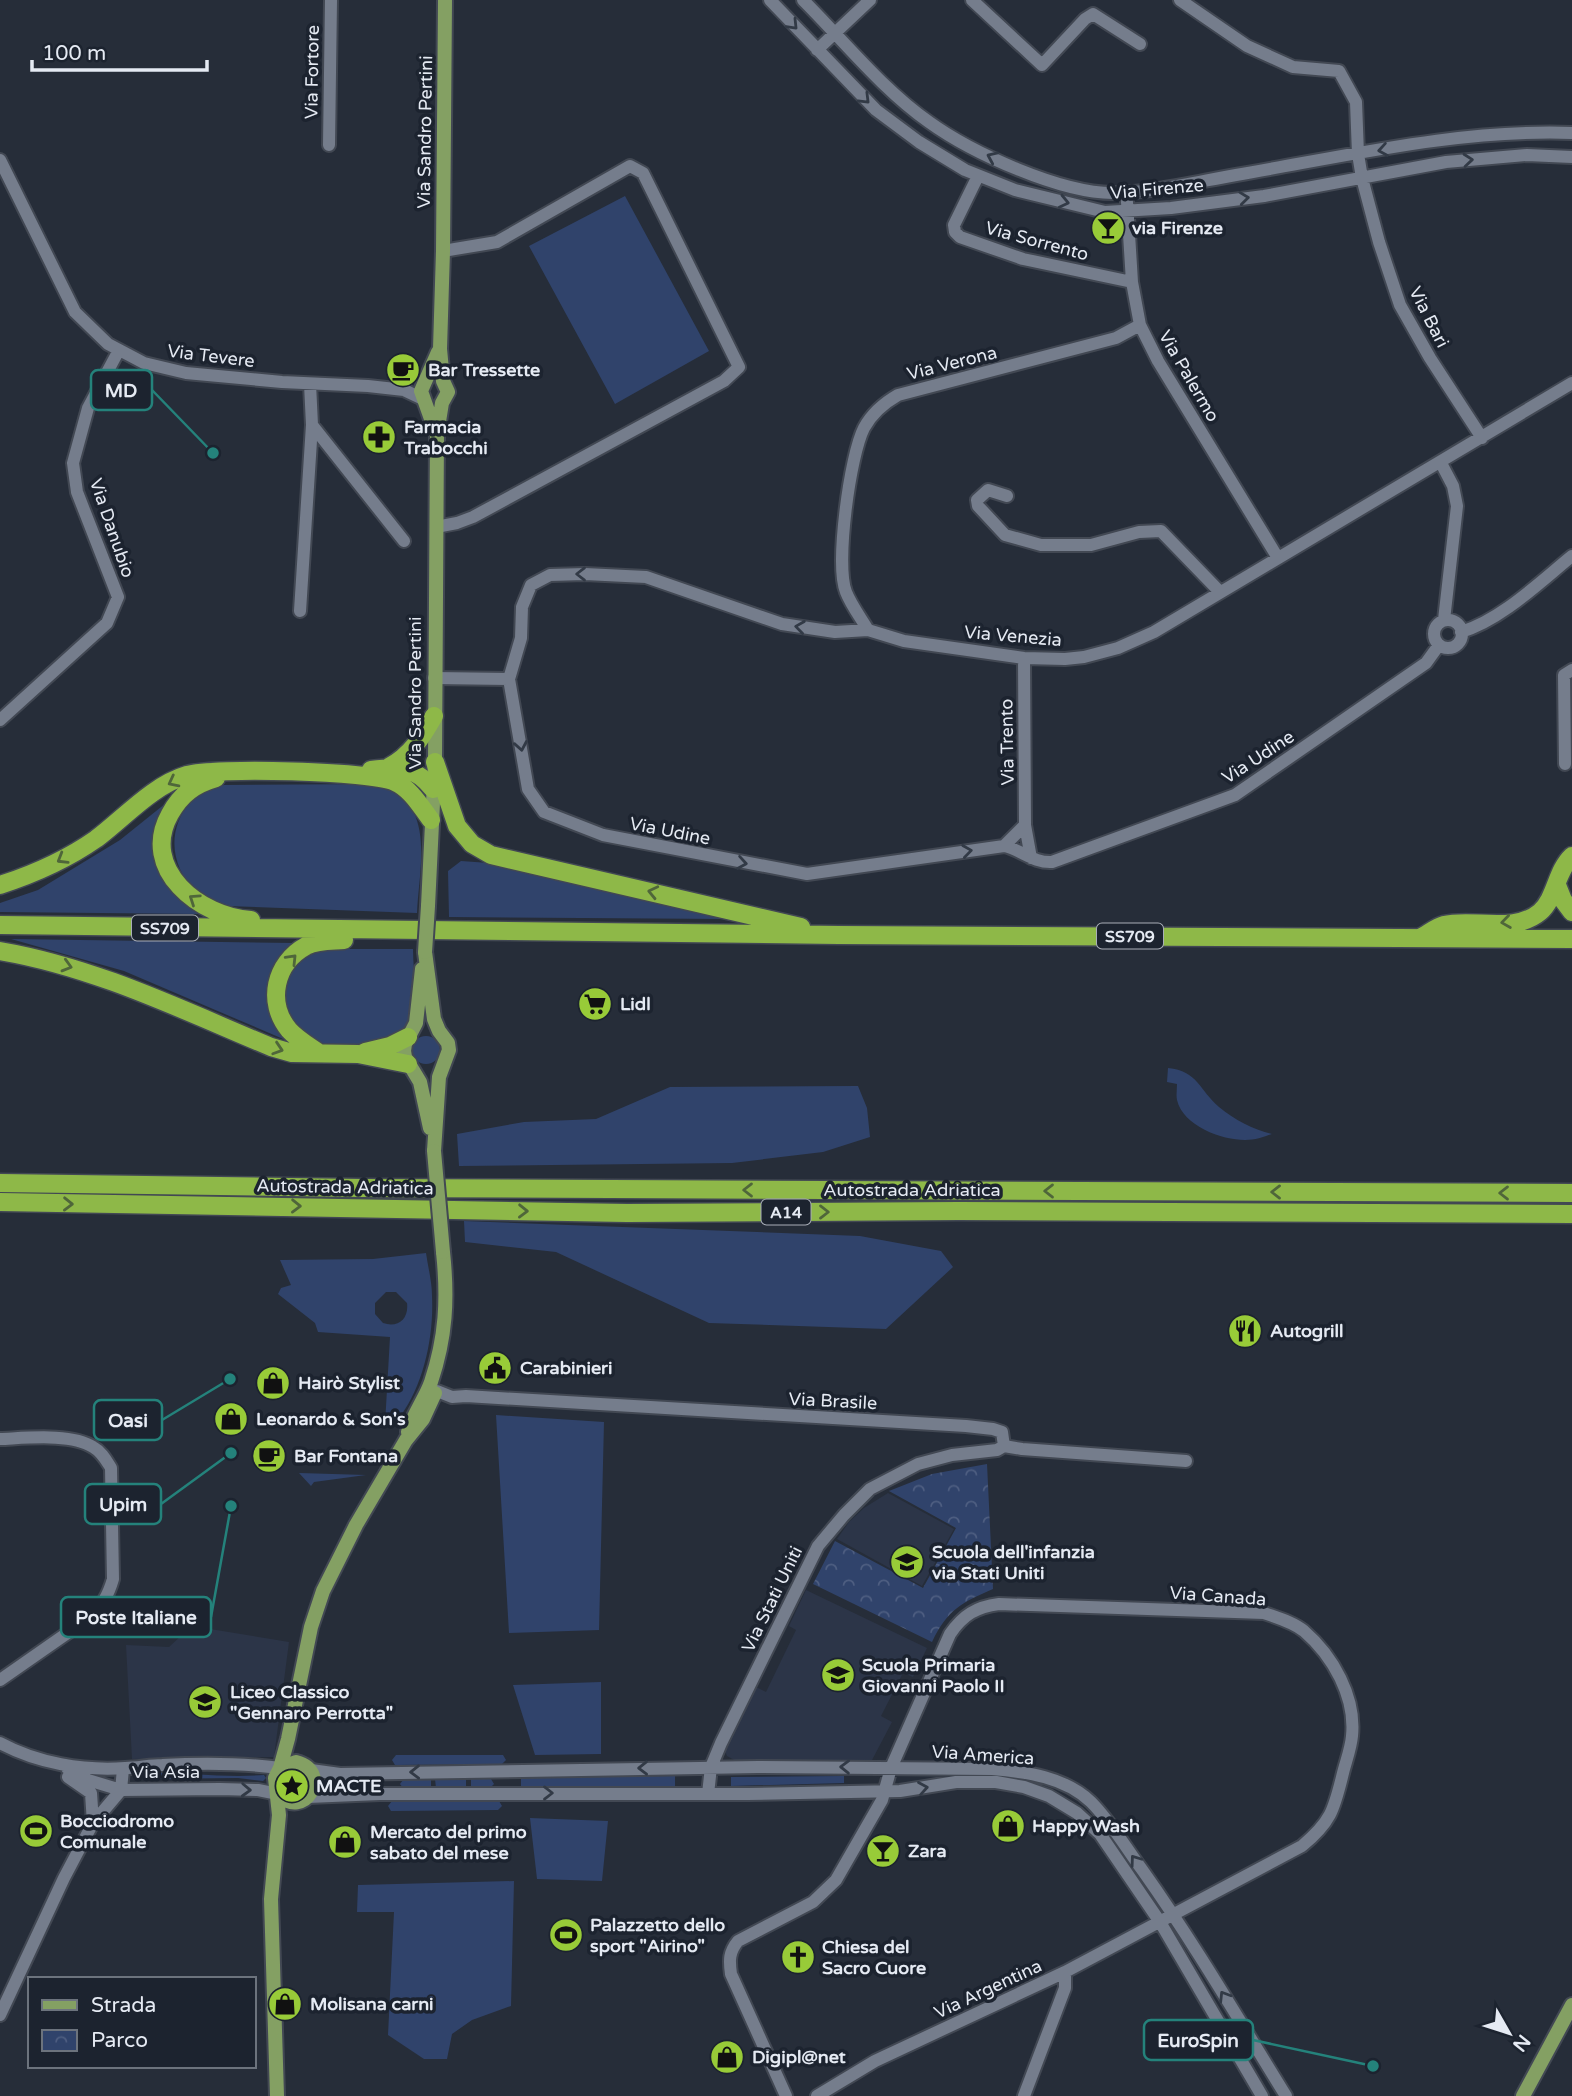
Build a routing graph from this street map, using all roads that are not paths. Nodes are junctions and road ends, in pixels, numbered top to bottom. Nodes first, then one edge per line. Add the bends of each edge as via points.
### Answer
1 (331, 0) edge
2 (446, 0) edge
3 (770, 0) edge
4 (803, 0) edge
5 (870, 0) edge
6 (972, 0) edge
7 (1180, 0) edge
8 (835, 32) junction
9 (1140, 44) dead end
10 (817, 50) junction
11 (1572, 133) edge
12 (329, 145) dead end
13 (1359, 157) junction
14 (1572, 157) edge
15 (0, 160) edge
16 (978, 176) junction
17 (1362, 178) junction
18 (1128, 192) junction
19 (1127, 210) junction
20 (443, 251) junction
21 (1132, 282) junction
22 (1140, 325) junction
23 (440, 349) junction
24 (119, 350) junction
25 (443, 381) junction
26 (426, 382) junction
27 (1572, 383) edge
28 (310, 384) junction
29 (404, 390) junction
30 (425, 401) junction
31 (442, 403) junction
32 (312, 425) junction
33 (437, 434) junction
34 (1482, 438) junction
35 (1441, 463) junction
36 (1007, 496) dead end
37 (436, 527) junction
38 (404, 541) dead end
39 (1572, 556) edge
40 (1278, 558) junction
41 (1220, 592) junction
42 (300, 611) dead end
43 (1444, 620) junction
44 (868, 630) junction
45 (1461, 632) junction
46 (1439, 645) junction
47 (1024, 658) junction
48 (1572, 670) edge
49 (434, 678) junction
50 (509, 679) junction
51 (434, 716) junction
52 (0, 720) edge
53 (435, 762) junction
54 (1565, 764) dead end
55 (389, 767) junction
56 (239, 771) junction
57 (347, 774) junction
58 (433, 789) junction
59 (431, 820) junction
60 (1026, 825) junction
61 (1004, 846) junction
62 (1572, 856) edge
63 (1031, 858) junction
64 (0, 885) edge
65 (1557, 885) junction
66 (1572, 912) edge
67 (0, 925) edge
68 (329, 930) junction
69 (383, 930) junction
70 (839, 935) junction
71 (1420, 938) junction
72 (1512, 938) junction
73 (1572, 939) edge
74 (1572, 947) edge
75 (0, 951) edge
76 (425, 953) junction
77 (439, 1031) junction
78 (411, 1035) junction
79 (319, 1053) junction
80 (358, 1054) junction
81 (445, 1063) junction
82 (411, 1066) junction
83 (434, 1149) junction
84 (0, 1182) edge
85 (1572, 1193) edge
86 (0, 1202) edge
87 (1572, 1214) edge
88 (434, 1388) junction
89 (0, 1438) edge
90 (1004, 1446) junction
91 (1186, 1461) dead end
92 (0, 1680) edge
93 (288, 1739) junction
94 (0, 1743) edge
95 (296, 1762) junction
96 (60, 1765) junction
97 (280, 1768) junction
98 (711, 1768) junction
99 (123, 1769) junction
100 (311, 1770) junction
101 (512, 1770) junction
102 (377, 1773) junction
103 (888, 1780) junction
104 (121, 1790) junction
105 (512, 1793) junction
106 (278, 1794) junction
107 (380, 1794) junction
108 (708, 1794) junction
109 (308, 1797) junction
110 (292, 1802) junction
111 (279, 1815) junction
112 (93, 1823) junction
113 (1174, 1915) junction
114 (1160, 1922) junction
115 (1065, 1972) junction
116 (1572, 2004) edge
117 (0, 2015) edge
118 (277, 2096) edge
119 (786, 2096) edge
120 (817, 2096) edge
121 (1024, 2096) edge
122 (1262, 2096) edge
123 (1286, 2096) edge
124 (1523, 2096) edge

1 - 12 street, Via Fortore
2 - 20 main road, Via Sandro Pertini
3 -> 10 street, Via Firenze
4 - 8 street, Via Firenze
5 - 8 street
6 - 9 street via 1042,65 1093,14
7 - 13 street, Via Bari via 1247,46 1293,67 1339,71 1356,102
8 - 10 street
18 -> 8 street, Via Firenze via 1069,187 976,150 928,122
10 -> 16 street, Via Firenze via 887,118
11 -> 13 street, Via Firenze via 1454,138
13 - 17 street, Via Bari
13 - 18 street, Via Firenze
17 -> 14 street, Via Firenze via 1446,162 1527,155
15 - 24 street, Via Tevere via 75,312
16 -> 19 street, Via Firenze via 1014,190 1105,212
16 - 21 street, Via Sorrento via 954,225 960,237 1023,259
19 -> 17 street, Via Firenze via 1264,196
17 - 34 street, Via Bari via 1400,305
18 - 19 street, Via Palermo
19 - 21 street, Via Palermo
20 - 23 main road, Via Sandro Pertini
20 - 37 street via 497,242 630,166 643,173 739,367 724,381 572,466 473,517
21 - 22 street, Via Palermo
22 - 40 street, Via Palermo
22 - 44 street, Via Verona via 1116,338 898,395 876,410 863,429 853,463 841,570 846,593
23 - 25 main road, Via Sandro Pertini
23 - 26 main road, Via Sandro Pertini
24 - 28 street, Via Tevere via 144,363 186,373
24 - 52 street, Via Danubio via 88,408 73,463 77,492 118,597 107,623
25 - 26 main road
25 - 31 main road, Via Sandro Pertini via 448,393
26 - 29 street, Via Tevere
26 - 30 main road, Via Sandro Pertini via 421,391
27 - 34 street, Via Venezia
28 - 29 street, Via Tevere
28 - 32 street
29 - 30 street, Via Tevere
30 - 31 main road
30 - 33 main road, Via Sandro Pertini
31 - 33 main road, Via Sandro Pertini
32 - 38 street
32 - 42 street
33 - 37 main road, Via Sandro Pertini
34 - 35 street, Via Venezia
35 - 40 street, Via Venezia
35 - 43 street via 1457,506
36 - 41 street via 988,490 977,500 1005,535 1041,545 1091,545 1161,531
37 - 49 main road, Via Sandro Pertini
39 - 45 street, Via Udine via 1482,624
40 - 41 street, Via Venezia
41 - 47 street, Via Venezia via 1118,648 1075,658
43 - 45 street via 1455,622
43 - 46 street via 1434,633
44 - 47 street, Via Venezia
44 -> 50 street, Via Venezia via 835,632 782,624 646,577 550,575 531,585 522,607 521,638
45 - 46 street, Via Udine via 1457,644
46 - 63 street, Via Udine via 1426,663 1235,795 1052,862
47 - 60 street, Via Trento
48 - 54 street via 1564,675
49 - 50 street
49 - 51 main road, Via Sandro Pertini
50 -> 61 street, Via Udine via 528,789 544,812 603,835 807,874
51 - 53 main road, Via Sandro Pertini
51 - 55 highway via 410,753
53 - 58 main road, Via Sandro Pertini
70 -> 53 highway via 491,855 472,844 457,826
55 - 57 highway
55 - 58 highway via 422,775
56 - 57 highway
56 -> 64 highway via 187,775 160,788 93,841 40,872
68 -> 56 highway via 302,922 236,919 197,902 173,877 164,859 162,837 178,799 199,783
57 - 59 highway via 397,783
58 - 59 main road, Via Sandro Pertini
59 - 76 main road, Via Sandro Pertini, bridge
60 - 61 street
60 - 63 street
61 - 63 street, Via Udine
62 - 65 highway
65 - 66 highway
65 -> 71 highway via 1541,912 1527,919 1442,925
67 - 68 highway, SS709
68 - 69 highway, SS709
69 - 70 highway, SS709
79 -> 69 highway via 295,1037 282,1020 276,999 278,977 287,961 308,945 367,939
70 - 71 highway, SS709
71 - 72 highway, SS709
72 - 73 highway, SS709
72 - 74 highway via 1534,947
75 -> 79 highway via 86,972 271,1047
76 - 77 main road, Via Sandro Pertini
76 - 78 main road, Via Sandro Pertini via 419,1009
77 - 78 main road via 426,1028
77 - 81 main road, Via Sandro Pertini via 448,1043
78 - 80 highway
78 - 82 main road, Via Sandro Pertini via 404,1051
79 - 80 highway
80 - 82 highway
81 - 82 main road via 427,1073
81 - 83 main road, Via Sandro Pertini via 439,1077
82 - 83 main road, Via Sandro Pertini via 421,1082
83 - 88 main road, Via Sandro Pertini, bridge via 446,1299
85 -> 84 highway, Autostrada Adriatica / A14
86 -> 87 highway, Autostrada Adriatica / A14 via 627,1213
88 - 90 street, Via Brasile via 453,1389 466,1396 966,1426 1002,1432
88 - 93 main road via 423,1419 405,1440 323,1591
89 - 92 street via 58,1438 91,1445 103,1455 111,1468 113,1579 101,1607 89,1618
90 - 91 street
90 - 98 street, Via Stati Uniti via 918,1464 870,1489 844,1515 818,1546
93 - 95 main road
93 - 97 main road
94 - 96 street, Via Asia
95 - 97 main road
95 - 100 main road
96 - 99 street, Via Asia
96 - 104 street, Via Asia
96 - 112 street via 69,1778 91,1793
97 - 99 street, Via Asia via 163,1765
97 - 106 main road via 275,1777
98 -> 101 street, Via America
103 -> 98 street, Via America
98 - 108 street, Via Stati Uniti
99 - 104 street
100 - 102 street, Via America
100 - 109 main road via 314,1787
101 -> 102 street, Via America
101 - 105 street
102 - 107 street
103 - 108 street, Via America
113 -> 103 street, Via America via 1091,1801 1060,1782 1016,1771
103 - 113 street, Via Canada via 950,1634 958,1621 983,1606 1264,1614 1288,1622 1303,1630 1326,1654 1348,1692 1352,1735 1334,1811 1302,1846
103 -> 114 street, Via America via 900,1791 956,1782 996,1782 1049,1796 1100,1834
103 - 119 street via 842,1870 826,1891 738,1941 731,1950 731,1973
104 -> 106 street, Via Asia via 220,1789
104 - 112 street
105 - 107 street, Via America
105 -> 108 street, Via America
106 - 110 main road
106 - 111 main road
107 - 109 street, Via America
109 - 110 main road
110 - 111 main road
111 - 118 main road via 271,1899
112 - 117 street
113 - 114 street, Via Argentina
123 -> 113 street, Via America
114 - 115 street, Via Argentina
114 - 122 street, Via America
115 - 120 street, Via Argentina via 875,2061
115 - 121 street via 1065,1988
116 - 124 main road

